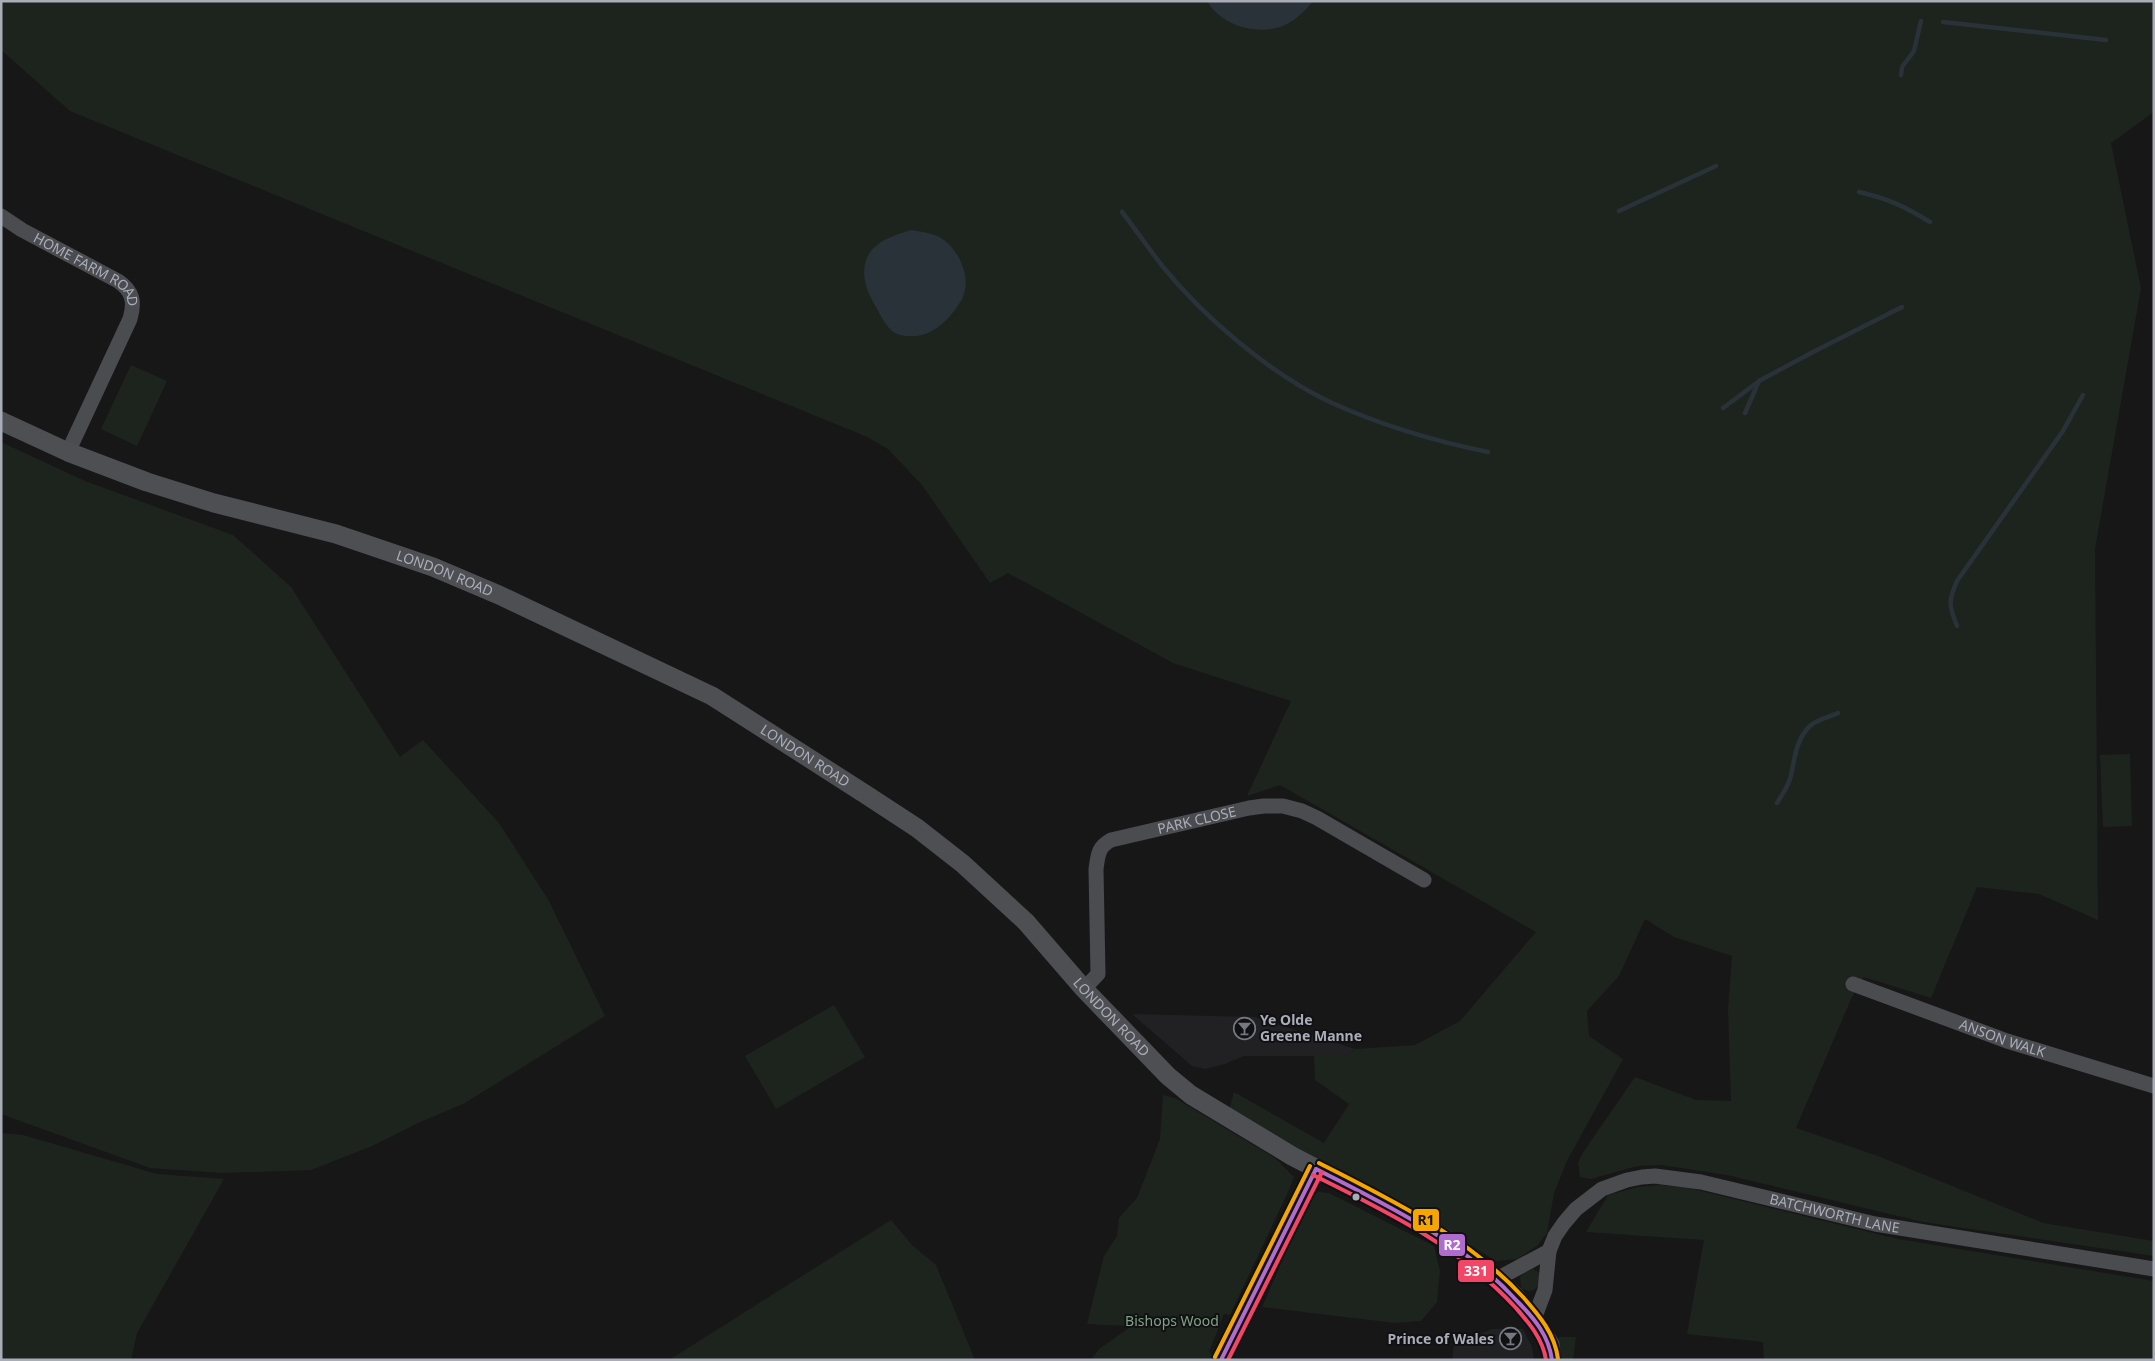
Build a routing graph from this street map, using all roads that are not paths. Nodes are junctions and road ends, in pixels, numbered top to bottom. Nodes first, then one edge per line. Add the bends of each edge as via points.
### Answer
1 (1, 216) edge
2 (1, 422) edge
3 (68, 452) junction
4 (1424, 880) dead end
5 (1852, 984) dead end
6 (1084, 989) junction
7 (2154, 1086) edge
8 (1316, 1169) junction
9 (1549, 1251) junction
10 (2154, 1269) edge
11 (1497, 1279) junction
12 (1534, 1319) junction
13 (1221, 1360) edge
14 (1552, 1360) edge

1 - 3 street, HOME FARM ROAD via 126,286 133,300 130,319
2 - 3 main road, LONDON ROAD
3 - 6 main road, LONDON ROAD via 147,482 336,534 433,567 712,696 917,828 963,864 1026,922
4 - 6 street, PARK CLOSE via 1317,818 1283,806 1248,808 1111,840 1098,852 1096,869 1098,974
5 - 7 street, ANSON WALK via 2007,1041
6 - 8 main road, LONDON ROAD via 1168,1076 1191,1095
8 - 11 main road, LONDON ROAD via 1438,1235
8 - 13 street
9 - 10 street, BATCHWORTH LANE via 1564,1223 1588,1198 1613,1184 1655,1176 1701,1182 1875,1224
9 - 11 street
9 - 12 street, BATCHWORTH LANE via 1546,1284
11 - 12 main road, LONDON ROAD
12 - 14 main road, LONDON ROAD via 1550,1344

